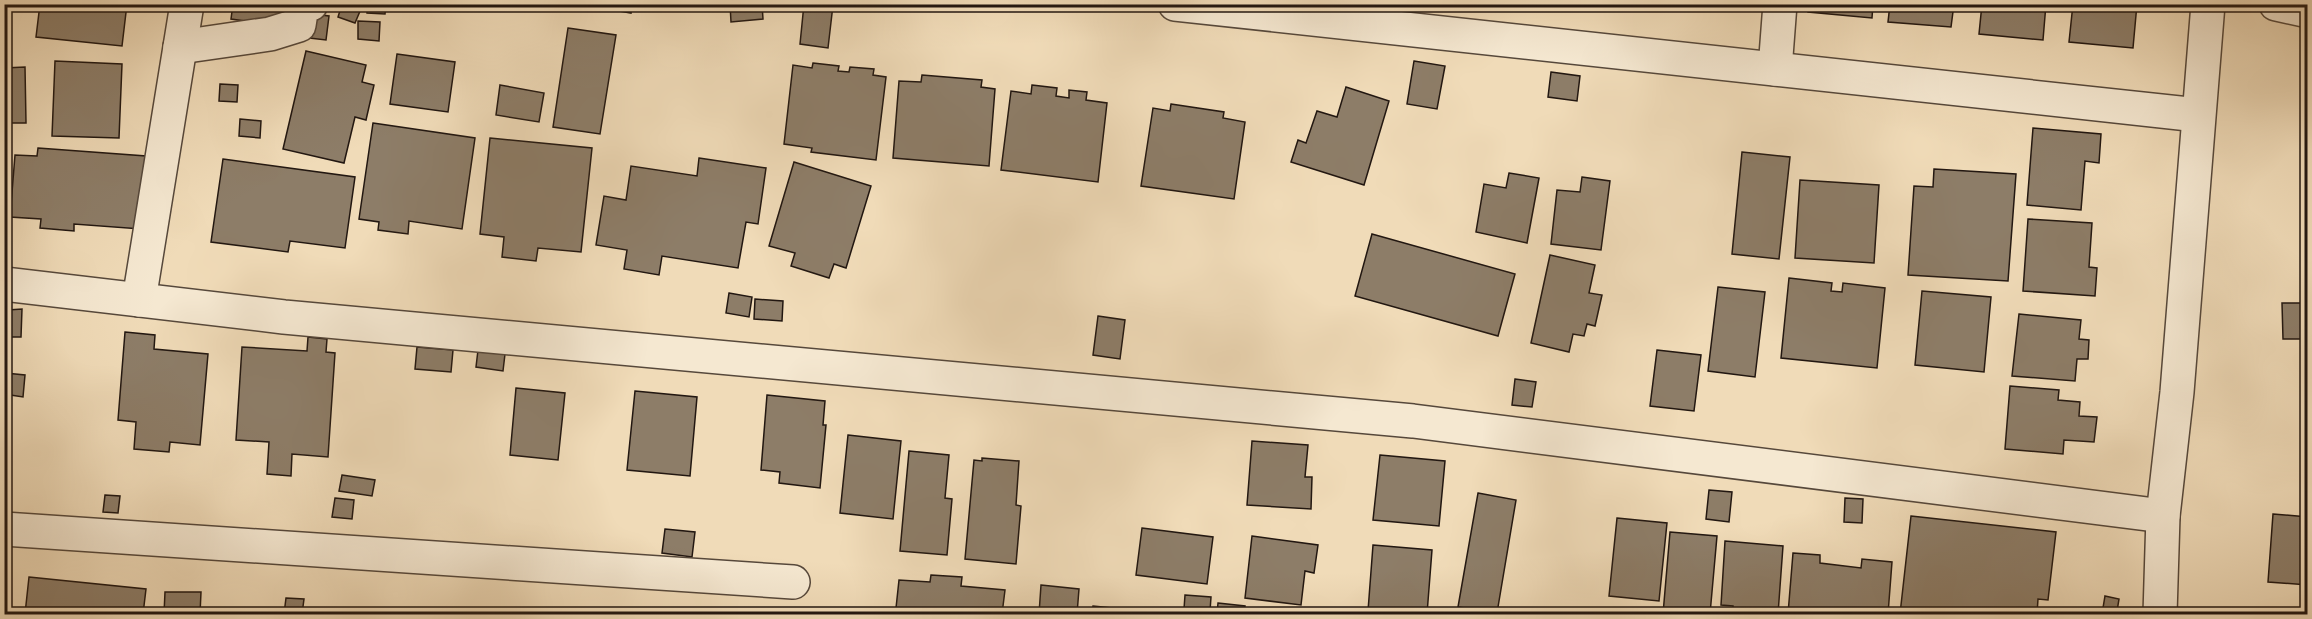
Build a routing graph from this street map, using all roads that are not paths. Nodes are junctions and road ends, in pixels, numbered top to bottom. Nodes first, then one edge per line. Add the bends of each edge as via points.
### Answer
1 (187, 4) edge
2 (311, 4) edge
3 (1176, 4) edge
4 (1780, 4) edge
5 (2208, 4) edge
6 (2276, 4) edge
7 (2307, 11) edge
8 (180, 47) junction
9 (1775, 69) junction
10 (2198, 115) junction
11 (4, 284) edge
12 (139, 300) junction
13 (2163, 516) junction
14 (4, 529) edge
15 (793, 582) dead end
16 (2160, 615) edge

1 - 8 street
2 - 8 street via 302,6 299,25 270,34
3 - 9 street
4 - 9 street
5 - 10 street
6 - 7 street
8 - 12 street
9 - 10 street
10 - 13 street
11 - 12 street
12 - 13 street via 307,319 1413,421
13 - 16 street
14 - 15 street

